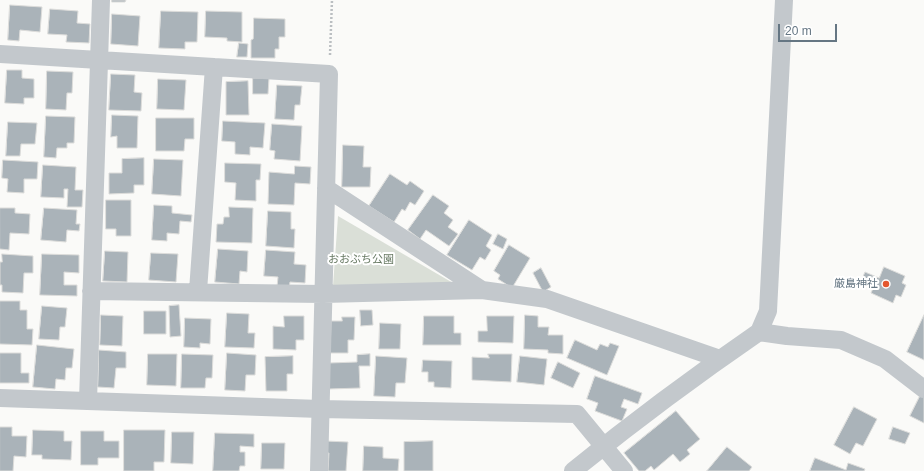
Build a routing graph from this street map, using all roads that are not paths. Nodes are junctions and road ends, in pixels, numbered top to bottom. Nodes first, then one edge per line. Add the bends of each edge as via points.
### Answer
1 (101, 0) edge
2 (784, 0) edge
3 (0, 54) edge
4 (98, 60) junction
5 (214, 67) junction
6 (326, 188) junction
7 (91, 290) junction
8 (482, 290) junction
9 (198, 291) junction
10 (323, 294) junction
11 (759, 332) junction
12 (720, 359) junction
13 (924, 389) edge
14 (0, 398) edge
15 (88, 401) junction
16 (320, 409) junction
17 (603, 447) junction
18 (319, 471) edge
19 (573, 471) edge
20 (624, 471) edge

1 - 4 street
2 - 11 street via 768,311
3 - 4 street
4 - 5 street
4 - 7 street
5 - 6 street via 329,74
5 - 9 street
6 - 8 street
6 - 10 street
7 - 9 street
7 - 15 street
8 - 10 street
8 - 12 street via 548,299
9 - 10 street
10 - 16 street
11 - 12 street
11 - 13 street via 841,340 885,359
12 - 17 street
14 - 15 street
15 - 16 street
16 - 17 street via 577,414
16 - 18 street
17 - 19 street
17 - 20 street

